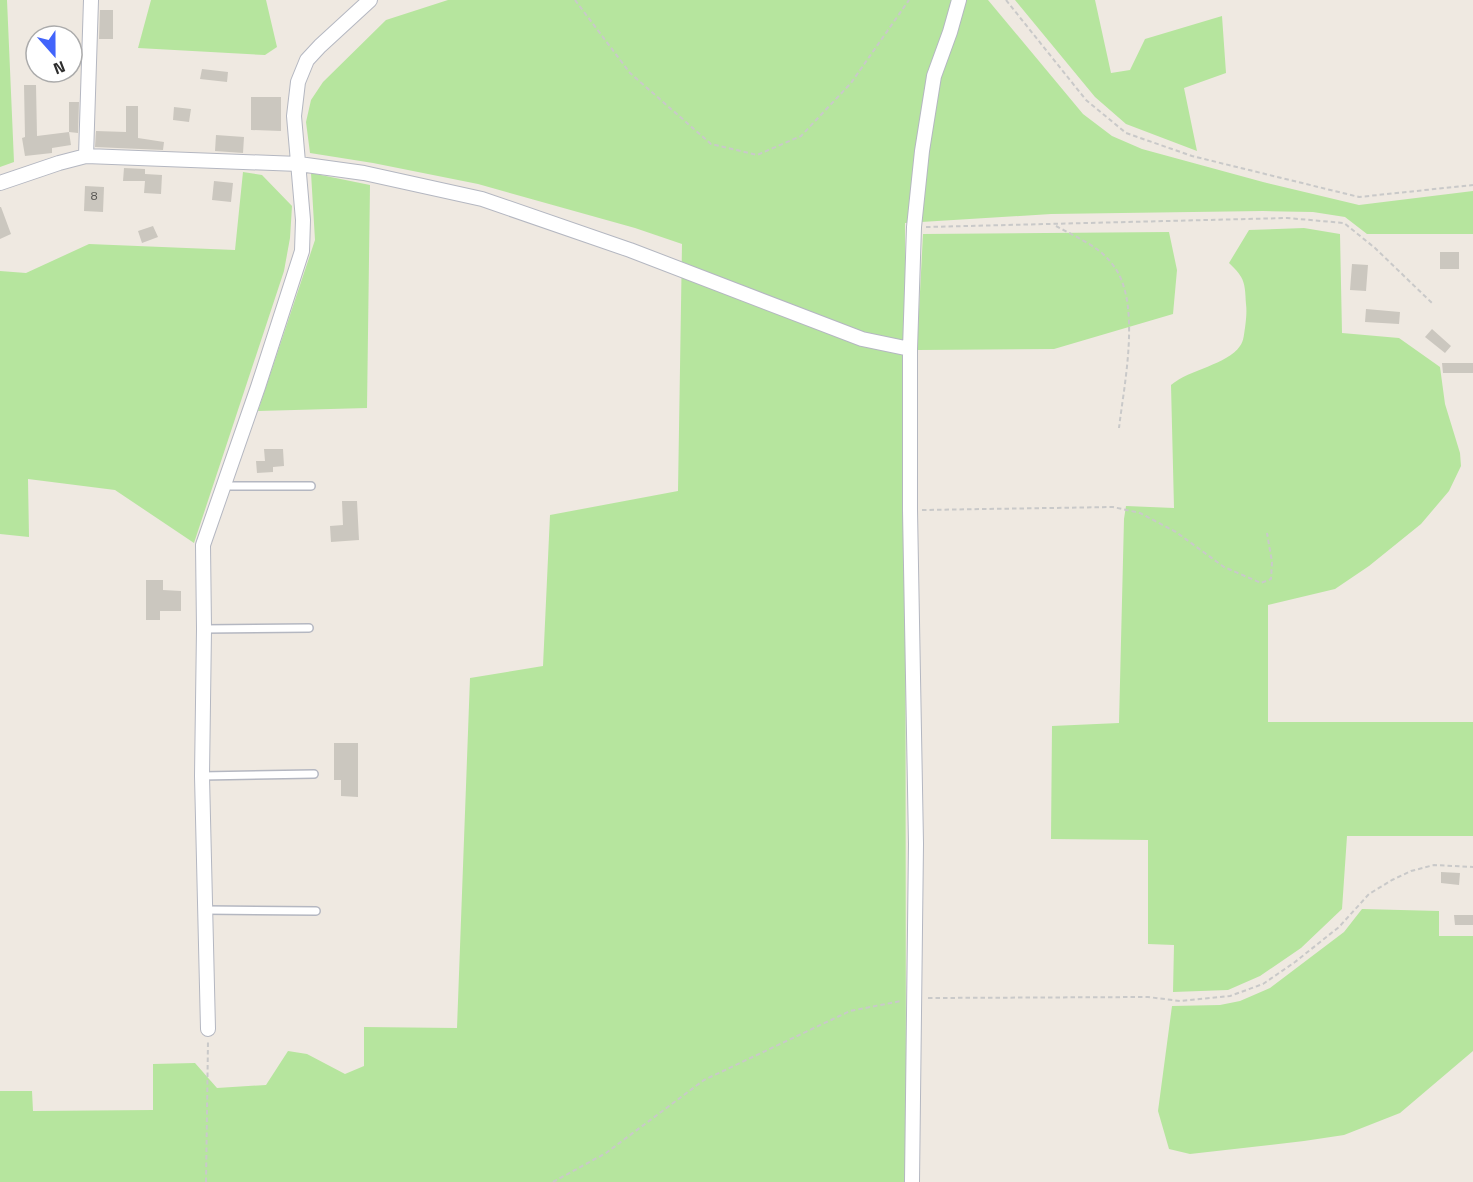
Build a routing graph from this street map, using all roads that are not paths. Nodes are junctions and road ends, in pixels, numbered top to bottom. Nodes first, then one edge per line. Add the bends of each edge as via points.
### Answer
1 (91, 0) edge
2 (370, 0) edge
3 (959, 0) edge
4 (86, 156) junction
5 (299, 164) junction
6 (0, 183) edge
7 (910, 348) junction
8 (224, 484) junction
9 (311, 486) dead end
10 (309, 628) dead end
11 (204, 629) junction
12 (314, 774) dead end
13 (202, 776) junction
14 (205, 910) junction
15 (316, 911) dead end
16 (208, 1029) road end
17 (912, 1182) edge

1 - 4 street
2 - 5 street via 307,60 298,82 294,116
3 - 7 street via 934,76 921,151
4 - 5 street
4 - 6 street
5 - 7 street via 364,173 482,199 630,250 862,339
5 - 8 street via 303,251
7 - 17 street via 916,844
8 - 9 lane
8 - 11 street via 203,545
10 - 11 lane
11 - 13 street
12 - 13 lane
13 - 14 street
14 - 15 lane
14 - 16 street

